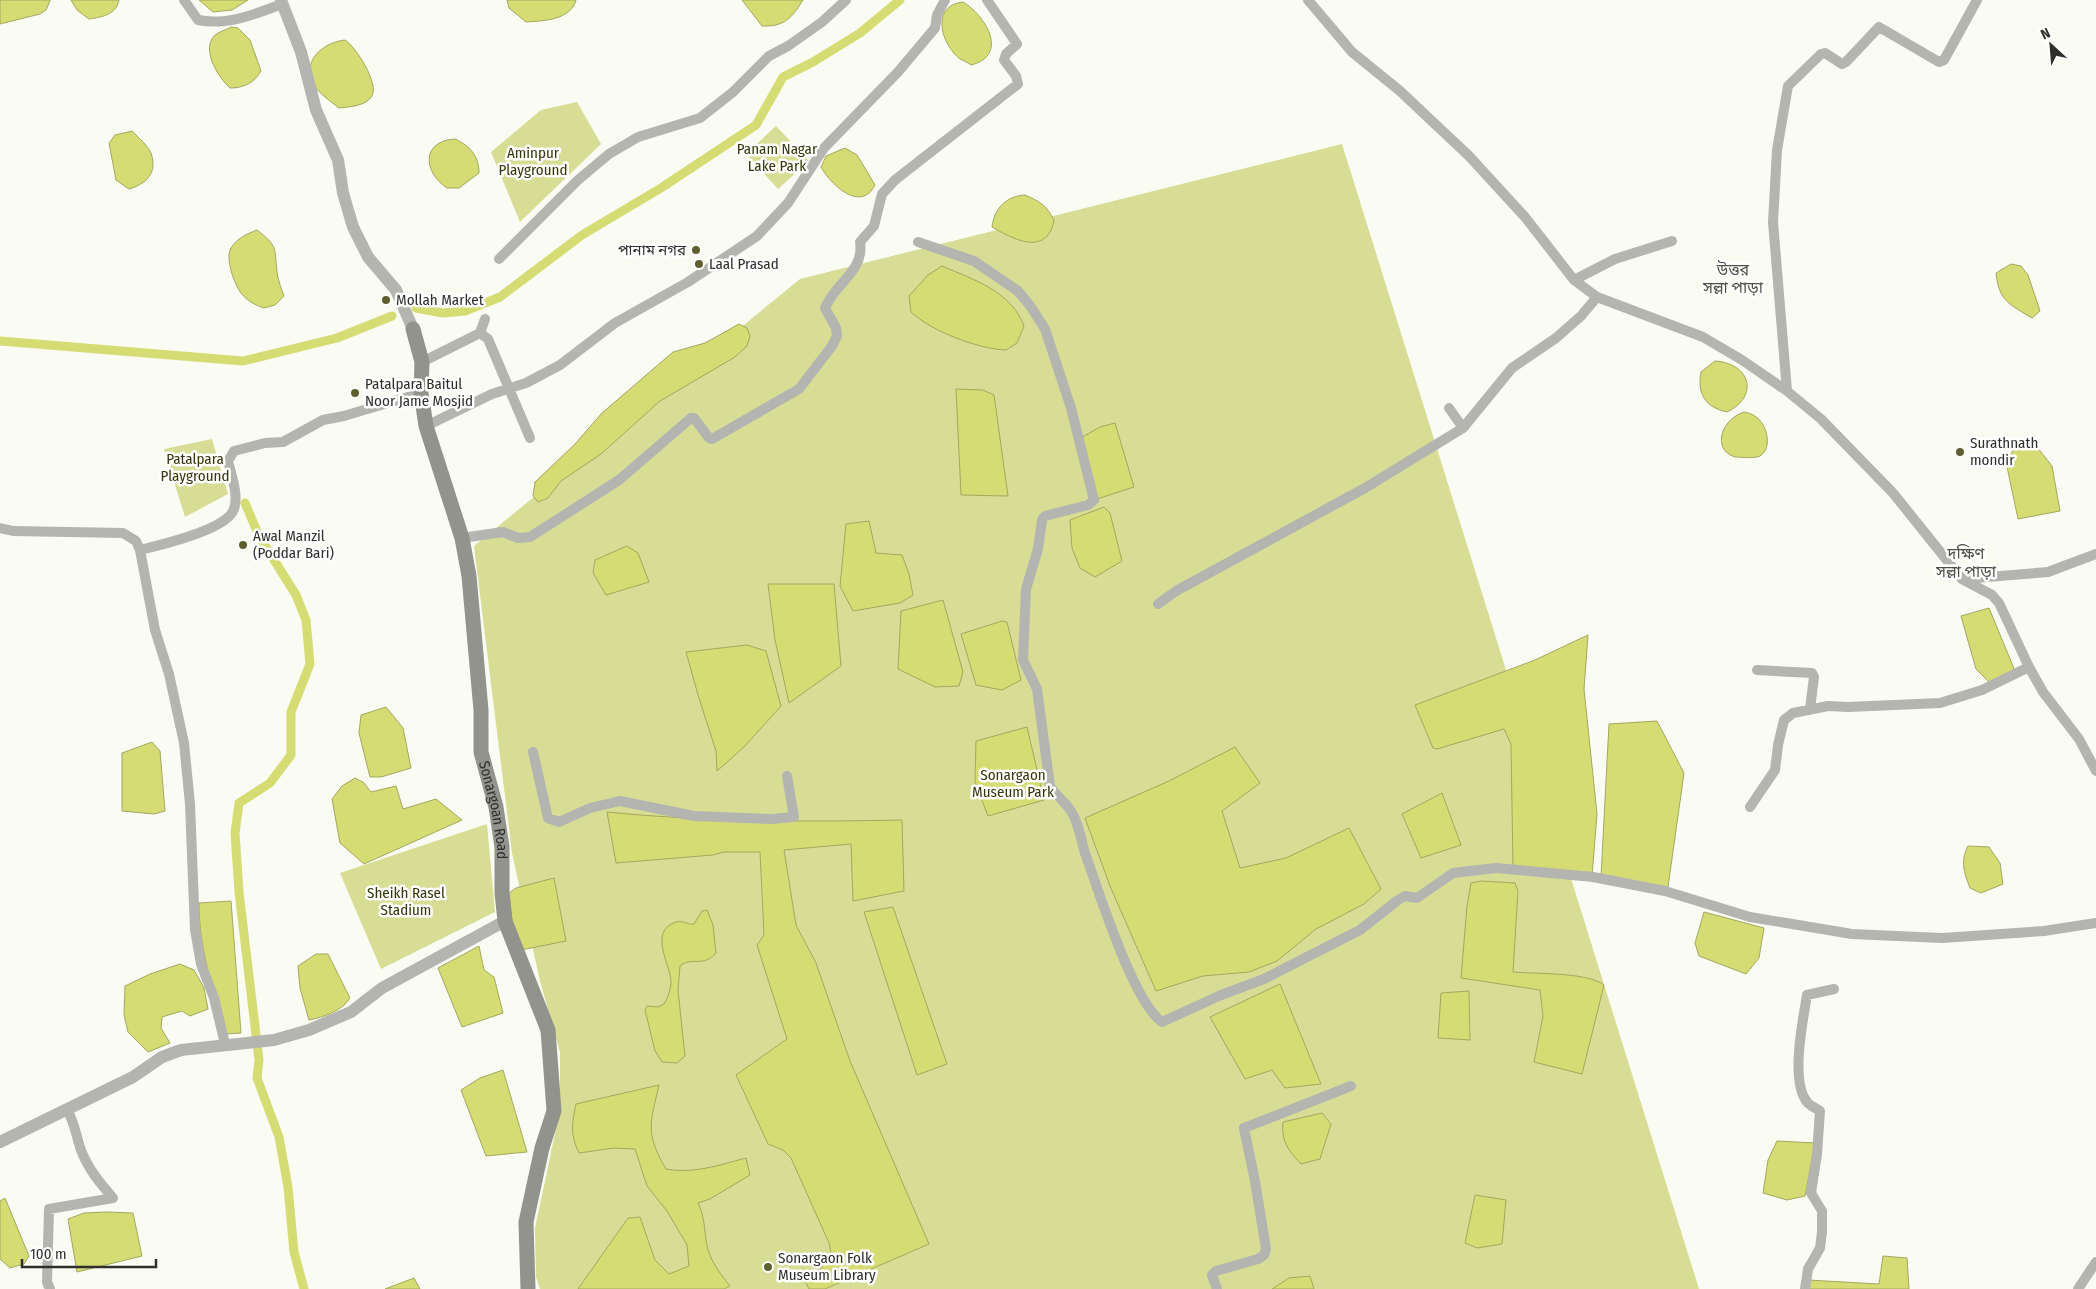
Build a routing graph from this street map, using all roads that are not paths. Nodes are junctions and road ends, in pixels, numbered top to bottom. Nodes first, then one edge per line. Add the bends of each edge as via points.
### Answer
1 (184, 0) edge
2 (846, 0) edge
3 (945, 0) edge
4 (987, 0) edge
5 (1308, 0) edge
6 (1977, 0) edge
7 (281, 2) edge
8 (1672, 241) dead end
9 (918, 242) dead end
10 (499, 259) dead end
11 (1574, 280) junction
12 (1598, 297) junction
13 (485, 319) dead end
14 (413, 329) joint
15 (480, 333) junction
16 (422, 362) junction
17 (508, 388) junction
18 (1787, 391) junction
19 (421, 393) junction
20 (1450, 408) dead end
21 (426, 426) junction
22 (1463, 428) junction
23 (530, 438) dead end
24 (0, 528) edge
25 (462, 538) junction
26 (140, 550) junction
27 (2096, 554) edge
28 (1962, 579) junction
29 (1158, 604) dead end
30 (2029, 667) junction
31 (1757, 670) dead end
32 (1810, 709) junction
33 (533, 752) dead end
34 (2096, 772) edge
35 (787, 776) dead end
36 (1750, 807) dead end
37 (505, 920) junction
38 (2096, 923) edge
39 (1834, 989) dead end
40 (224, 1044) junction
41 (1351, 1086) dead end
42 (67, 1110) junction
43 (0, 1142) edge
44 (2096, 1262) edge
45 (50, 1289) edge
46 (528, 1289) edge
47 (1217, 1289) edge
48 (1805, 1289) edge
49 (2078, 1289) edge

1 - 7 street via 198,20 212,23 251,16
2 - 10 street via 822,22 769,56 733,92 700,118 638,137 609,154 578,180
3 - 17 street via 937,15 936,28 824,148 788,203 757,236 688,282 615,323 560,365 526,383
4 - 25 street via 1016,44 1004,60 1018,84 895,180 882,194 874,226 860,242 861,257 851,274 828,299 825,308 836,328 834,341 799,389 712,438 691,418 619,480 530,537 518,538 503,532
5 - 11 street via 1352,52 1400,91 1469,156 1525,217
6 - 18 street via 1944,60 1939,62 1879,27 1846,62 1842,64 1825,53 1821,54 1788,86 1777,150 1773,222
7 - 14 street via 301,52 316,110 338,160 353,227 368,256 396,290
8 - 11 street via 1615,259
9 - 38 street via 974,261 1018,291 1045,329 1071,408 1094,500 1045,516 1042,520 1038,549 1026,588 1023,660 1037,689 1050,786 1072,812 1104,908 1130,972 1154,1017 1162,1022 1264,979 1360,930 1398,900 1406,896 1417,898 1454,873 1496,868 1593,877 1665,891 1750,917 1852,934 1942,938 2044,931
11 - 12 street
12 - 18 street via 1703,337
12 - 22 street via 1556,338 1512,368
13 - 15 street
14 - 16 main road, Sonargoan Road
15 - 16 street
15 - 17 street via 488,339
16 - 19 main road, Sonargoan Road
17 - 21 street
17 - 23 street
18 - 28 street via 1821,419 1893,493
19 - 21 main road, Sonargoan Road
19 - 26 street via 323,420 283,442 234,451 228,461 235,502 230,516 214,527
20 - 22 street
21 - 25 main road, Sonargoan Road
22 - 29 street
24 - 26 street via 123,533 136,541
25 - 37 main road, Sonargoan Road via 470,576 481,710 481,752 496,807 502,847
26 - 40 street via 155,630 170,674 184,743 195,930 200,964 214,998
27 - 28 street via 2048,572
28 - 30 street via 1992,594
30 - 32 street via 1982,690 1940,702
30 - 34 street via 2043,692 2079,739
31 - 32 street via 1812,673
32 - 36 street via 1793,712 1784,720 1775,770
33 - 35 street via 548,818 559,822 590,808 620,800 694,816 794,817
37 - 40 street via 382,988 351,1012 309,1030 274,1040
37 - 46 main road, Sonargoan Road via 548,1030 554,1111 542,1148 526,1222
39 - 48 street via 1807,996 1799,1049 1799,1079 1806,1100 1820,1111 1818,1154 1811,1194 1822,1211 1822,1232 1820,1248 1808,1269
40 - 42 street via 181,1050 162,1057 133,1078
41 - 47 street via 1244,1128 1266,1249 1258,1258 1216,1271 1212,1276
42 - 43 street
42 - 45 street via 94,1175 113,1198 49,1209 47,1282
44 - 49 street

